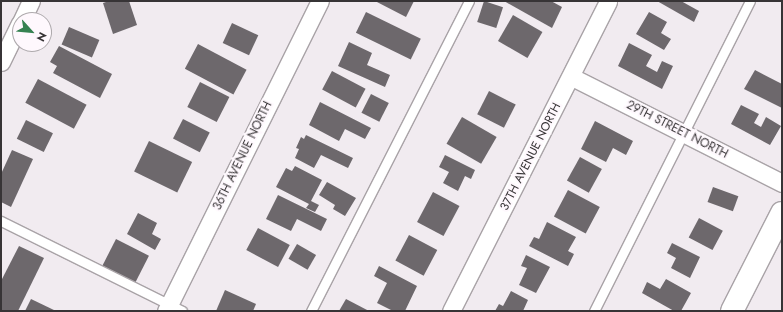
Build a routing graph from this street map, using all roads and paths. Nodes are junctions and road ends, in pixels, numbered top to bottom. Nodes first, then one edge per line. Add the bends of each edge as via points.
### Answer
1 (31, 1) edge
2 (320, 1) edge
3 (469, 1) edge
4 (608, 1) edge
5 (750, 1) edge
6 (26, 12) edge
7 (12, 39) edge
8 (1, 62) edge
9 (572, 77) junction
10 (684, 134) junction
11 (782, 183) edge
12 (782, 212) edge
13 (1, 221) edge
14 (172, 309) edge
15 (311, 311) edge
16 (451, 311) edge
17 (594, 311) edge
18 (732, 311) edge

1 - 6 street
2 - 14 street, 36TH AVENUE NORTH
3 - 15 lane
4 - 9 street, 37TH AVENUE NORTH
5 - 10 lane
7 - 8 street
9 - 10 street, 29TH STREET NORTH
9 - 16 street, 37TH AVENUE NORTH
10 - 11 street, 29TH STREET NORTH
10 - 17 lane
12 - 18 main road
13 - 14 lane

